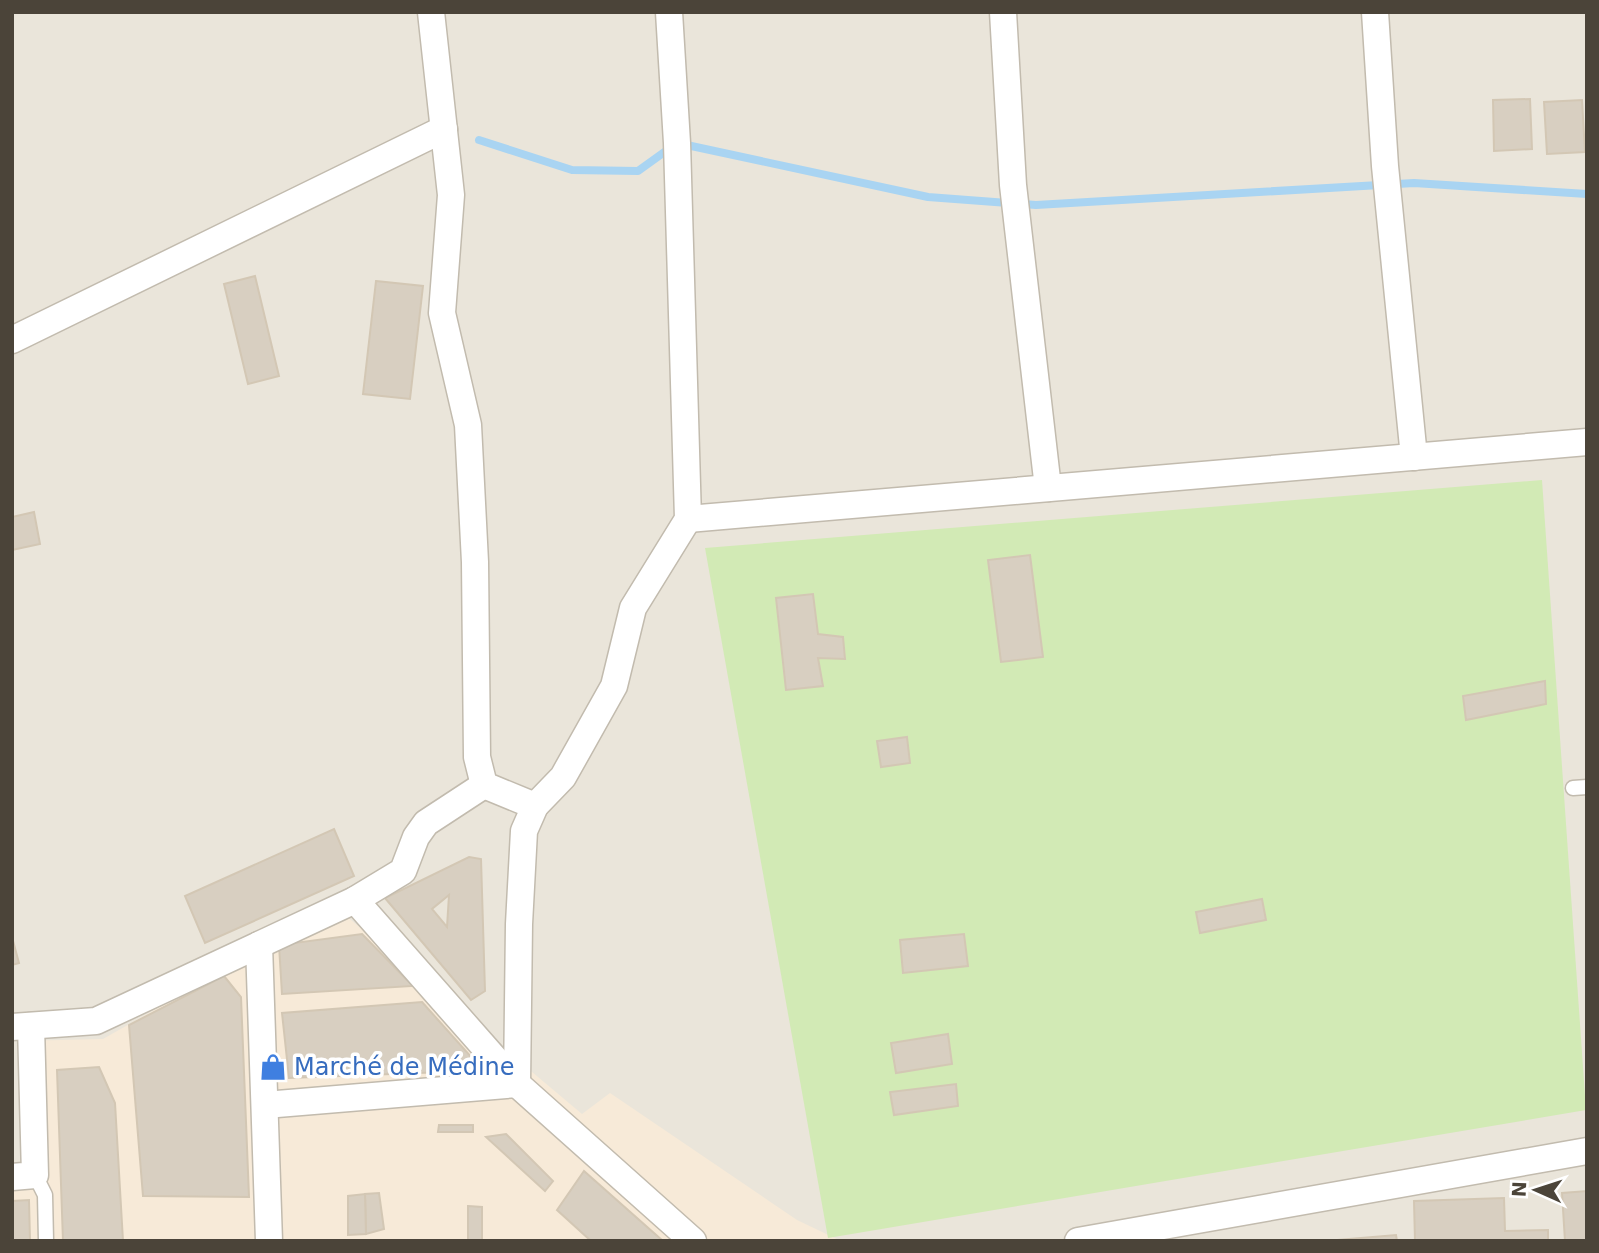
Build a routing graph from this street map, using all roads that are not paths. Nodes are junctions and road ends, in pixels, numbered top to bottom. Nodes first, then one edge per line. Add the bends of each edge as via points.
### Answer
1 (431, 12) edge
2 (669, 12) edge
3 (1003, 12) edge
4 (1375, 12) edge
5 (444, 129) junction
6 (12, 340) edge
7 (1587, 443) edge
8 (1414, 457) junction
9 (1048, 488) junction
10 (688, 519) junction
11 (484, 785) junction
12 (535, 806) junction
13 (355, 900) junction
14 (259, 945) junction
15 (22, 1026) edge
16 (517, 1084) junction
17 (265, 1105) junction
18 (1587, 1151) edge
19 (23, 1176) edge
20 (46, 1241) edge
21 (269, 1241) edge
22 (693, 1241) edge
23 (1078, 1241) edge

1 - 5 street
2 - 10 street
3 - 9 street via 1013,185
4 - 8 street
5 - 6 street
5 - 11 street via 451,195 442,313 468,425 477,757
7 - 8 street
8 - 9 street
9 - 10 street
10 - 12 street via 633,608 614,686 563,777
11 - 12 street
11 - 13 street via 426,823 403,871
12 - 16 street via 524,831
13 - 14 street
13 - 16 street
14 - 15 street via 96,1021
14 - 17 street
15 - 19 street
16 - 17 street
16 - 22 street
17 - 21 street
18 - 23 street
19 - 20 lane via 45,1195

